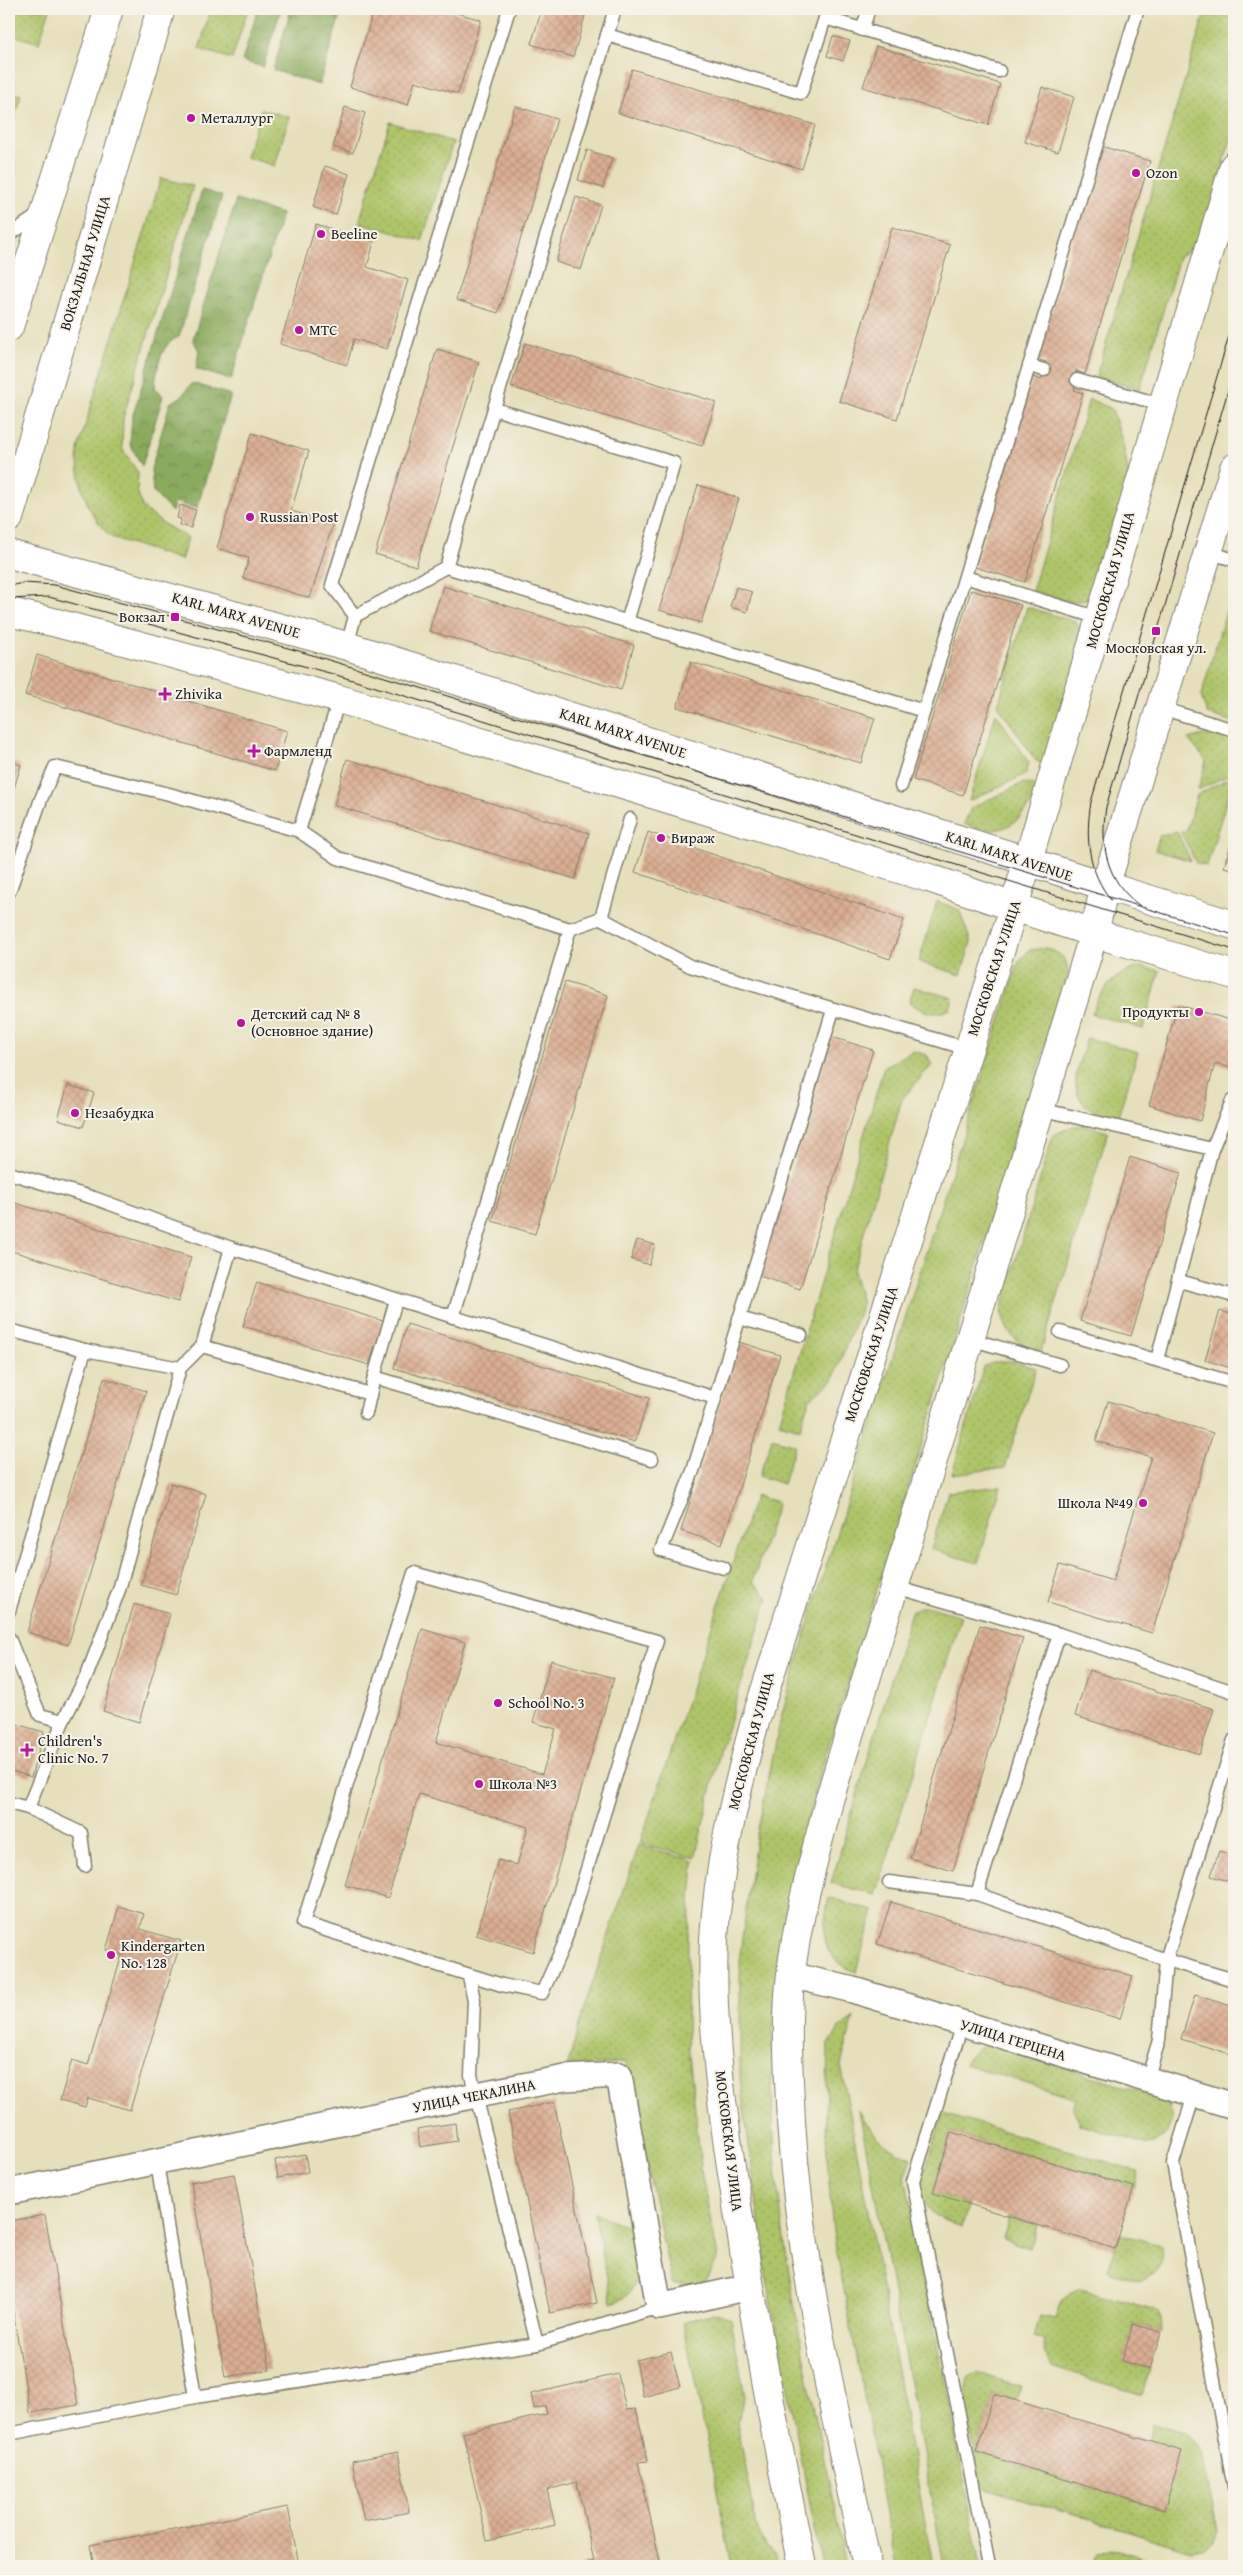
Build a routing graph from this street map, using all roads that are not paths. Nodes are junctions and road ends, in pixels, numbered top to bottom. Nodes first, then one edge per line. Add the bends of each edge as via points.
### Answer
1 (108, 9) edge
2 (161, 9) edge
3 (510, 9) edge
4 (616, 9) edge
5 (869, 9) edge
6 (1138, 9) edge
7 (862, 30) junction
8 (607, 36) junction
9 (999, 71) dead end
10 (1234, 166) edge
11 (44, 212) junction
12 (9, 236) edge
13 (9, 327) edge
14 (1029, 366) junction
15 (1044, 370) dead end
16 (1077, 380) dead end
17 (1162, 405) junction
18 (494, 409) junction
19 (1234, 468) edge
20 (9, 518) edge
21 (9, 554) edge
22 (1222, 556) edge
23 (446, 567) junction
24 (964, 577) junction
25 (9, 612) edge
26 (355, 616) junction
27 (1099, 618) junction
28 (39, 619) junction
29 (627, 622) junction
30 (9, 624) edge
31 (347, 646) junction
32 (339, 699) junction
33 (1160, 708) junction
34 (924, 711) junction
35 (1234, 730) edge
36 (900, 786) dead end
37 (630, 819) dead end
38 (300, 831) junction
39 (1027, 861) junction
40 (1105, 886) junction
41 (9, 892) edge
42 (1014, 907) junction
43 (601, 918) junction
44 (1234, 925) edge
45 (570, 929) junction
46 (1094, 933) junction
47 (1234, 975) edge
48 (832, 1010) junction
49 (968, 1049) junction
50 (1234, 1101) edge
51 (1040, 1109) junction
52 (1212, 1149) junction
53 (9, 1173) edge
54 (231, 1248) junction
55 (1179, 1281) junction
56 (1234, 1296) edge
57 (396, 1300) junction
58 (453, 1317) junction
59 (739, 1318) junction
60 (9, 1330) edge
61 (1060, 1332) dead end
62 (801, 1335) dead end
63 (970, 1339) junction
64 (202, 1346) junction
65 (85, 1350) junction
66 (1157, 1360) junction
67 (1060, 1365) dead end
68 (180, 1368) junction
69 (374, 1377) junction
70 (1234, 1383) edge
71 (370, 1394) junction
72 (715, 1398) junction
73 (366, 1413) dead end
74 (652, 1459) dead end
75 (724, 1568) dead end
76 (895, 1588) junction
77 (9, 1611) edge
78 (1058, 1634) junction
79 (9, 1638) edge
80 (1234, 1692) edge
81 (63, 1721) junction
82 (1234, 1740) edge
83 (9, 1803) edge
84 (28, 1808) junction
85 (85, 1866) dead end
86 (889, 1882) dead end
87 (977, 1894) junction
88 (1166, 1960) junction
89 (791, 1975) junction
90 (469, 1976) junction
91 (1234, 1980) edge
92 (962, 2024) junction
93 (1146, 2080) junction
94 (476, 2095) junction
95 (1194, 2095) junction
96 (1234, 2106) edge
97 (157, 2163) junction
98 (9, 2192) edge
99 (749, 2287) junction
100 (659, 2306) junction
101 (537, 2344) junction
102 (195, 2397) junction
103 (9, 2434) edge
104 (1234, 2487) edge
105 (802, 2566) edge
106 (867, 2566) edge
107 (989, 2566) edge

1 - 11 main road
2 - 20 main road, ВОКЗАЛЬНАЯ УЛИЦА
3 - 26 lane via 332,585
4 - 8 lane
5 - 7 lane
6 - 14 lane
7 - 8 lane via 825,18 801,93
7 - 9 lane
8 - 18 lane
10 - 17 main road, МОСКОВСКАЯ УЛИЦА
11 - 12 lane
11 - 13 main road
14 - 15 lane
14 - 24 lane
16 - 17 lane
17 - 27 main road, МОСКОВСКАЯ УЛИЦА
18 - 23 lane
18 - 29 lane via 674,463
19 - 22 main road
21 - 31 main road, KARL MARX AVENUE
22 - 33 main road
23 - 26 lane
23 - 29 lane
24 - 27 lane
24 - 34 lane
25 - 28 main road
26 - 31 lane
27 - 39 main road, МОСКОВСКАЯ УЛИЦА
28 - 30 main road
28 - 32 main road
29 - 34 lane
31 - 39 main road, KARL MARX AVENUE
32 - 38 lane
32 - 42 main road via 929,878
33 - 35 lane
33 - 40 main road
34 - 36 lane
37 - 43 lane
38 - 41 lane via 169,794 55,767
38 - 45 lane via 338,858
39 - 40 main road, KARL MARX AVENUE
39 - 42 main road, МОСКОВСКАЯ УЛИЦА
40 - 44 main road, KARL MARX AVENUE
40 - 46 main road
42 - 46 main road
42 - 49 main road, МОСКОВСКАЯ УЛИЦА
43 - 45 lane
43 - 48 lane via 690,966
45 - 58 lane
46 - 47 main road
46 - 51 main road
48 - 49 lane
48 - 59 lane
49 - 99 main road, МОСКОВСКАЯ УЛИЦА via 757,1716 732,1806 720,1873 714,1941 716,2027 722,2100
50 - 52 lane
51 - 52 lane
51 - 63 main road
52 - 55 lane
53 - 54 lane via 94,1198
54 - 57 lane
54 - 64 lane
55 - 56 lane
55 - 66 lane
57 - 58 lane
57 - 69 lane
58 - 72 lane
59 - 62 lane
59 - 72 lane
60 - 65 lane
61 - 66 lane
63 - 67 lane
63 - 76 main road
64 - 68 lane
64 - 71 lane
65 - 68 lane
65 - 77 lane
66 - 70 lane
68 - 81 lane via 119,1590 87,1675
69 - 71 lane
69 - 74 lane
71 - 73 lane
72 - 75 lane via 693,1471 661,1550
76 - 78 lane
76 - 89 main road via 830,1797 798,1926
78 - 80 lane
78 - 87 lane
79 - 81 lane via 40,1714
81 - 84 lane
82 - 88 lane
83 - 84 lane
84 - 85 lane via 81,1833
86 - 87 lane
87 - 88 lane
88 - 91 lane
88 - 93 lane via 1159,2040
89 - 92 street, УЛИЦА ГЕРЦЕНА via 853,1990
89 - 106 main road via 788,2055 791,2125 804,2254
90 - 90 lane via 303,1923 414,1573 657,1641 564,1944 542,1993
90 - 94 lane via 474,2000 472,2076
92 - 93 street, УЛИЦА ГЕРЦЕНА
92 - 107 lane via 913,2181
93 - 95 street, УЛИЦА ГЕРЦЕНА
94 - 97 street, УЛИЦА ЧЕКАЛИНА
94 - 100 street, УЛИЦА ЧЕКАЛИНА via 565,2078 619,2075
94 - 101 lane
95 - 96 street, УЛИЦА ГЕРЦЕНА
95 - 104 lane via 1174,2163
97 - 98 street, УЛИЦА ЧЕКАЛИНА
97 - 102 lane
99 - 100 street
99 - 105 main road, МОСКОВСКАЯ УЛИЦА
100 - 101 lane
101 - 102 lane
102 - 103 lane

